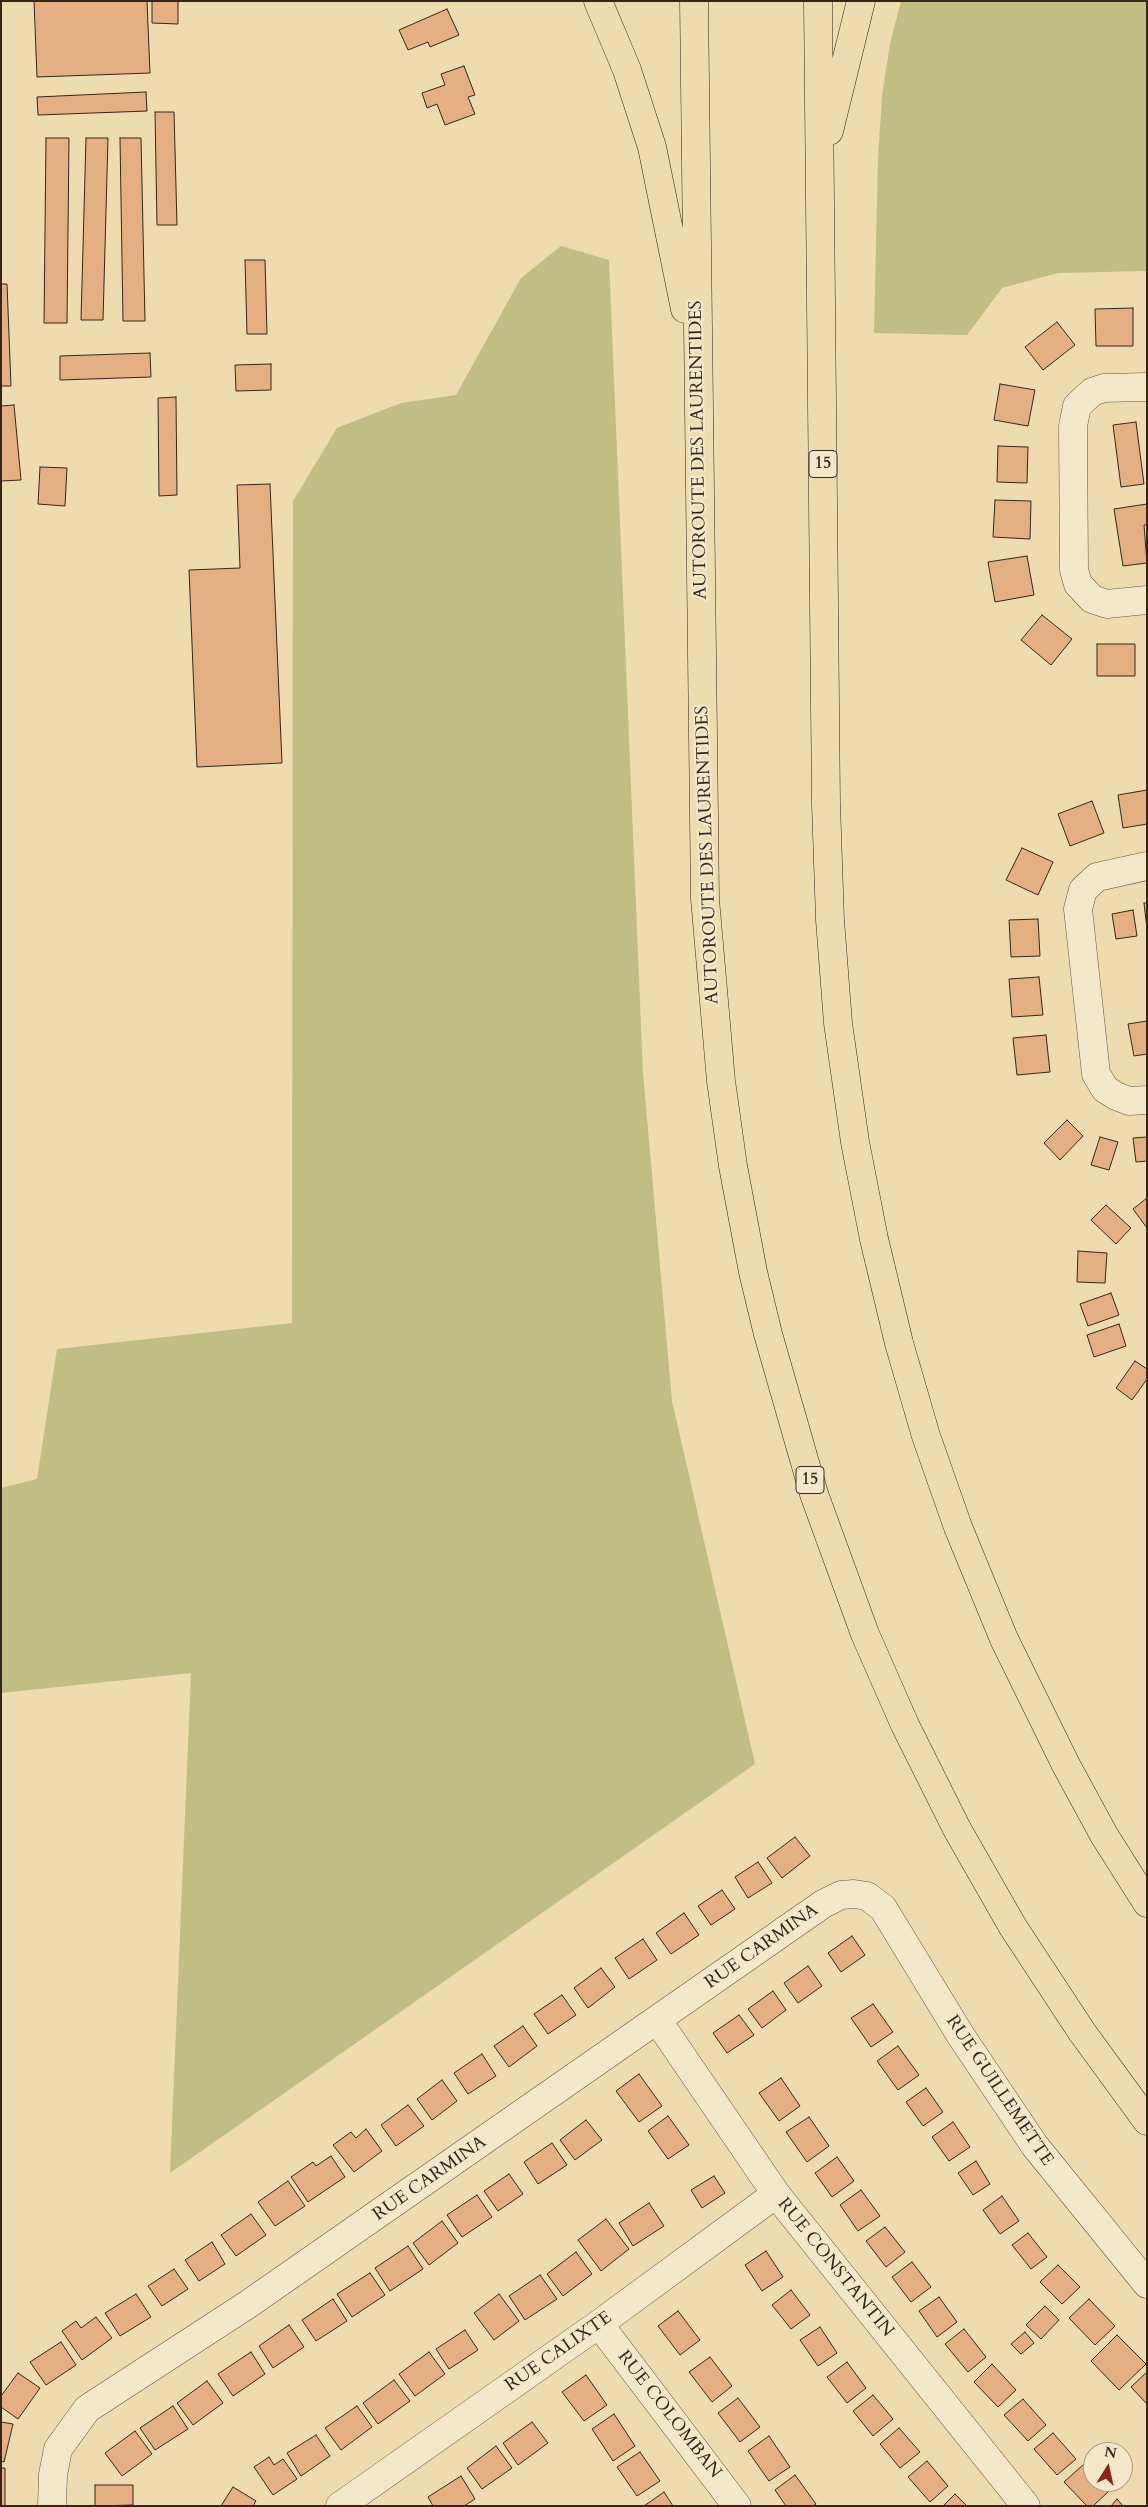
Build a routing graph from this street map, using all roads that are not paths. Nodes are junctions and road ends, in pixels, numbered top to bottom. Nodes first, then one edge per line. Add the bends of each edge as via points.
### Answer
1 (598, 1) edge
2 (694, 1) edge
3 (818, 1) edge
4 (861, 1) edge
5 (820, 170) junction
6 (699, 374) junction
7 (1147, 387) edge
8 (1147, 600) edge
9 (1147, 866) edge
10 (1147, 1100) edge
11 (860, 1894) joint
12 (1147, 1903) edge
13 (658, 2021) junction
14 (1147, 2121) edge
15 (776, 2194) junction
16 (1147, 2284) edge
17 (599, 2324) junction
18 (52, 2506) edge
19 (340, 2506) edge
20 (737, 2506) edge
21 (1026, 2506) edge

1 - 6 highway via 652,147
2 - 6 highway, AUTOROUTE DES LAURENTIDES / 15
3 - 5 highway, 15
4 - 5 highway
5 - 12 highway, 15 via 830,920 839,1032 859,1167 881,1270 914,1396 934,1462 970,1558 1008,1647 1066,1766
6 - 14 highway, AUTOROUTE DES LAURENTIDES / 15 via 703,802 710,970 726,1124 747,1242 768,1334 828,1536 865,1634 922,1761 1013,1927 1082,2032
7 - 8 street via 1104,388 1086,395 1075,412 1073,436 1074,570 1078,584 1092,599 1107,604
9 - 10 street via 1096,877 1083,890 1078,909 1096,1074 1105,1088 1116,1096 1129,1101
11 - 13 street, RUE CARMINA via 834,1897
11 - 16 street, RUE GUILLEMETTE via 882,1908 965,2043 1035,2146
13 - 15 street, RUE CONSTANTIN
13 - 18 street, RUE CARMINA via 246,2306 87,2409 58,2449
15 - 17 street, RUE CALIXTE
15 - 21 street, RUE CONSTANTIN
17 - 19 street, RUE CALIXTE
17 - 20 street, RUE COLOMBAN

